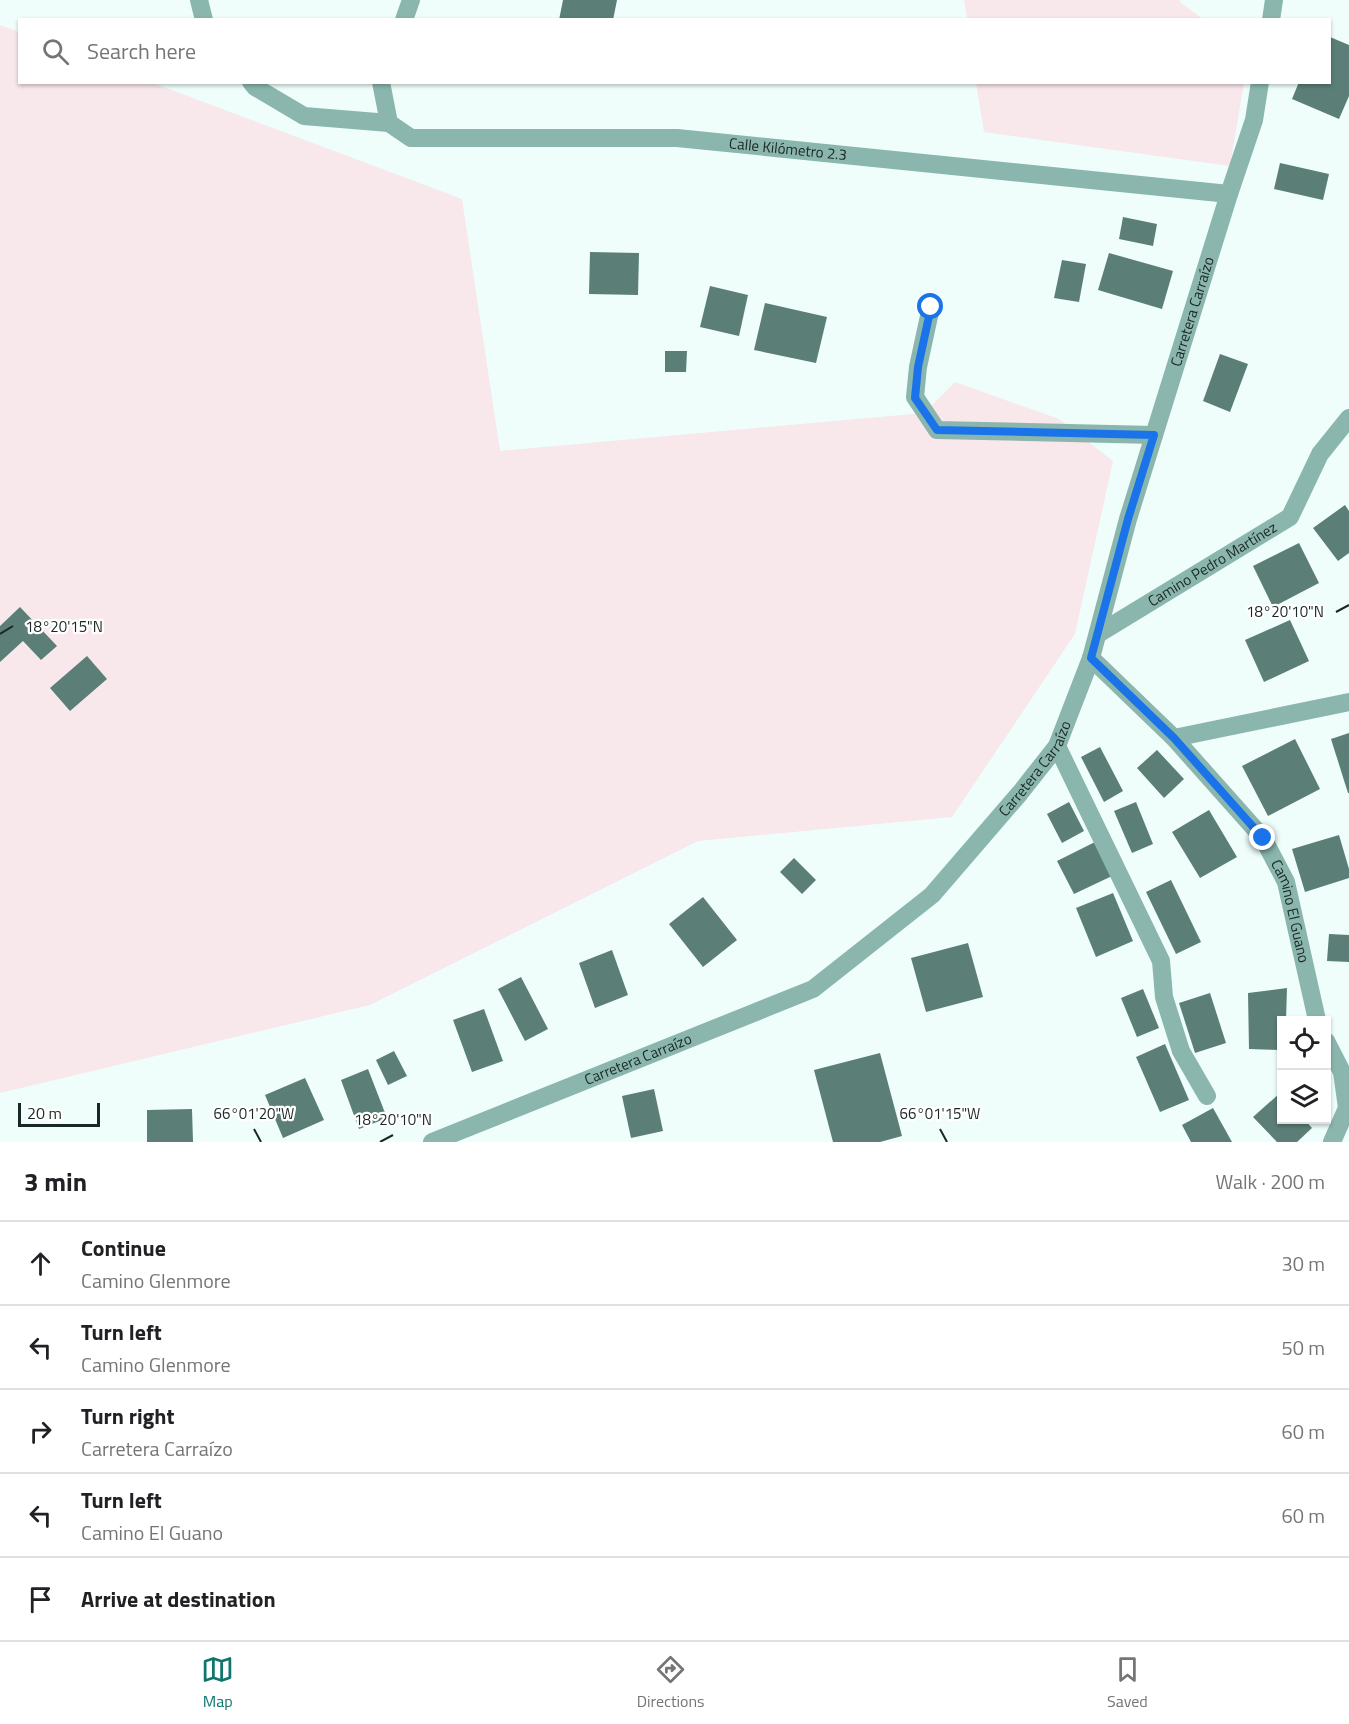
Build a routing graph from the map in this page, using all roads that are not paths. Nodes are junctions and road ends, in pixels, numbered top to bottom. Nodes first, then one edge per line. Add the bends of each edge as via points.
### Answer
1 (199, 0) edge
2 (411, 0) edge
3 (1274, 0) edge
4 (204, 18) edge
5 (405, 18) edge
6 (1271, 18) edge
7 (253, 84) edge
8 (381, 84) edge
9 (1260, 84) edge
10 (389, 123) junction
11 (1229, 194) junction
12 (931, 307) dead end
13 (1349, 418) edge
14 (1154, 435) junction
15 (1098, 634) junction
16 (1091, 658) junction
17 (1349, 702) edge
18 (1174, 738) junction
19 (1057, 746) junction
20 (1316, 1016) edge
21 (1331, 1051) edge
22 (1207, 1096) dead end
23 (432, 1142) edge
24 (1332, 1142) edge

1 - 4 street
2 - 5 street
3 - 6 street
7 - 10 street via 304,116
8 - 10 street
9 - 11 street, Carretera Carraízo via 1254,120
10 - 11 street, Calle Kilómetro 2.3 via 411,138 677,138
11 - 14 street, Carretera Carraízo
12 - 14 street via 915,398 937,430
13 - 15 street, Camino Pedro Martínez via 1320,454 1290,516
14 - 15 street, Carretera Carraízo
15 - 16 street, Carretera Carraízo
16 - 18 street, Camino El Guano
16 - 19 street, Carretera Carraízo
17 - 18 street
18 - 20 street, Camino El Guano via 1263,838 1286,882
19 - 22 street via 1161,961 1164,998 1181,1052
19 - 23 street, Carretera Carraízo via 932,895 813,989
21 - 24 street via 1341,1072 1347,1108

